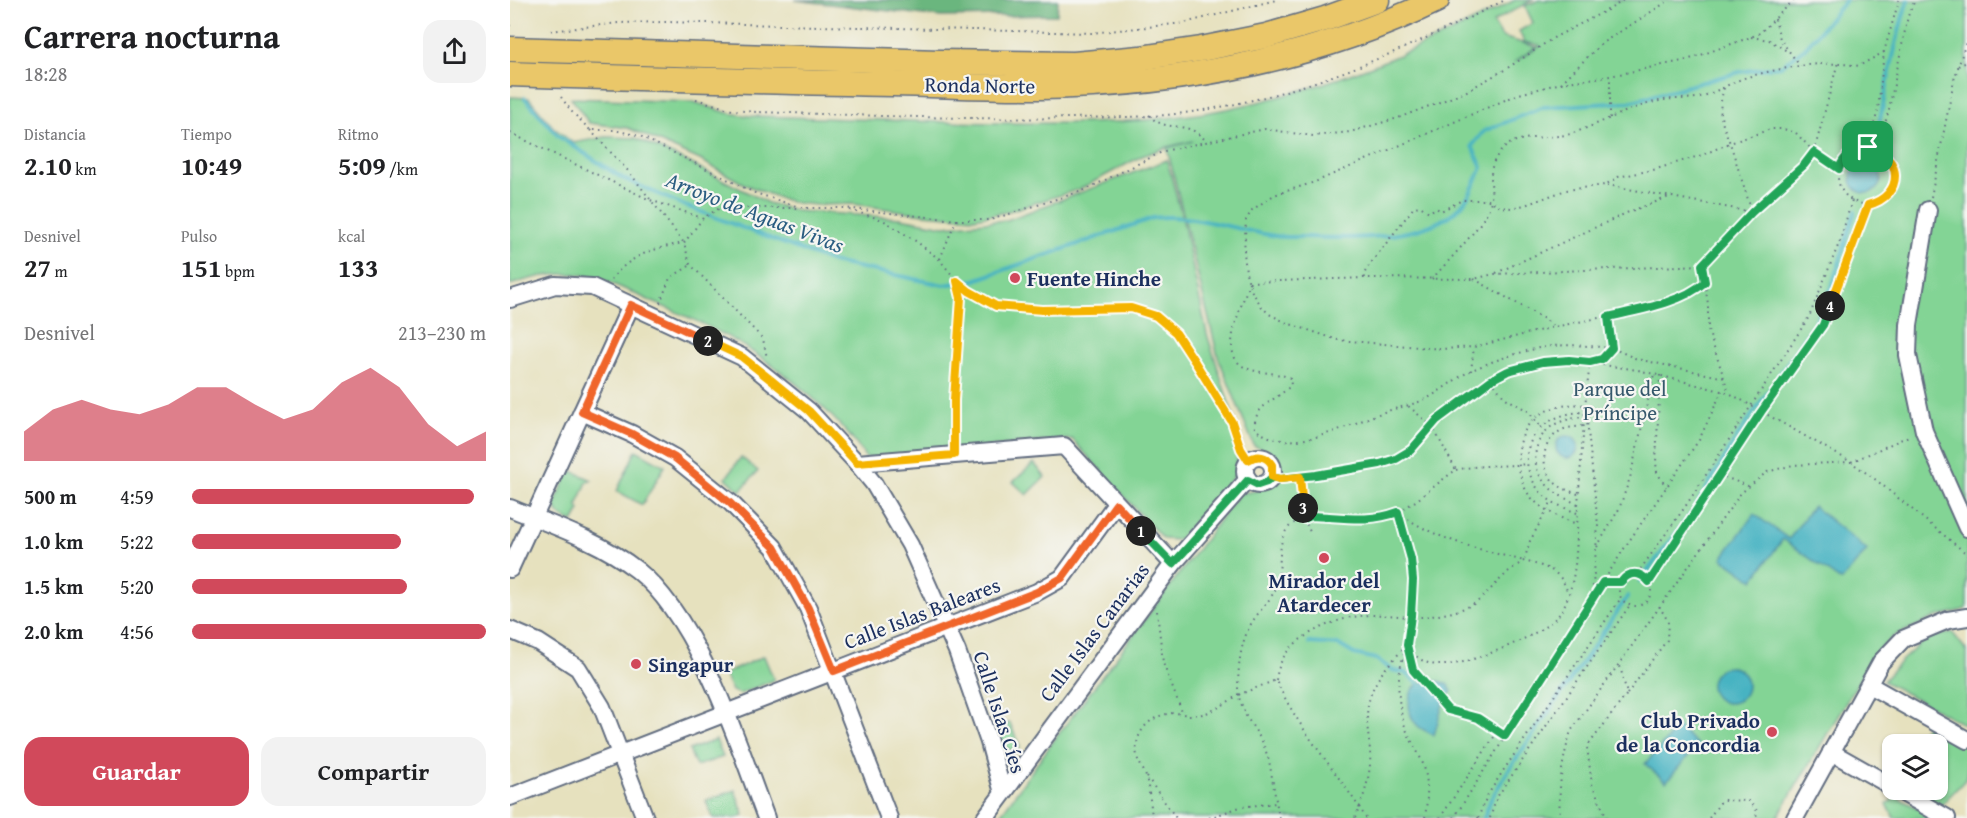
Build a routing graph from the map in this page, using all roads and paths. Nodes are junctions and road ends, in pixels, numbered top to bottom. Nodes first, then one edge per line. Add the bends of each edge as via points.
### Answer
1 (1276, 0) edge
2 (1377, 0) edge
3 (1437, 0) edge
4 (1623, 0) edge
5 (1670, 0) edge
6 (1794, 0) edge
7 (1899, 0) edge
8 (1915, 0) edge
9 (1775, 19) junction
10 (570, 28) dead end
11 (1751, 37) junction
12 (1967, 39) edge
13 (510, 49) edge
14 (1788, 51) junction
15 (1884, 51) junction
16 (1967, 62) edge
17 (1838, 63) junction
18 (1958, 66) junction
19 (1801, 67) junction
20 (510, 74) edge
21 (1610, 76) junction
22 (1562, 82) junction
23 (1724, 88) junction
24 (561, 97) dead end
25 (1149, 116) dead end
26 (1610, 118) junction
27 (590, 130) junction
28 (510, 133) edge
29 (1206, 141) junction
30 (1730, 143) junction
31 (1868, 147) junction
32 (1878, 150) junction
33 (1814, 152) junction
34 (1839, 169) junction
35 (1605, 185) junction
36 (1672, 196) junction
37 (650, 200) junction
38 (1490, 200) junction
39 (1852, 200) junction
40 (1868, 205) junction
41 (799, 207) junction
42 (844, 208) junction
43 (1928, 210) joint
44 (1752, 212) junction
45 (703, 218) junction
46 (956, 220) junction
47 (684, 243) junction
48 (939, 259) junction
49 (692, 265) junction
50 (1702, 265) junction
51 (1494, 274) junction
52 (1365, 279) junction
53 (1432, 279) junction
54 (1474, 279) junction
55 (957, 281) junction
56 (1249, 282) junction
57 (1705, 282) junction
58 (607, 287) dead end
59 (511, 299) edge
60 (631, 305) junction
61 (658, 309) dead end
62 (1608, 317) junction
63 (1554, 327) junction
64 (1474, 347) junction
65 (1612, 348) junction
66 (1590, 362) junction
67 (768, 367) dead end
68 (1471, 371) junction
69 (1654, 374) junction
70 (1660, 375) junction
71 (1725, 378) junction
72 (1491, 380) junction
73 (1722, 391) junction
74 (1730, 393) junction
75 (1407, 405) junction
76 (1585, 405) junction
77 (1752, 406) junction
78 (582, 412) junction
79 (1585, 412) junction
80 (1761, 412) junction
81 (1560, 415) junction
82 (1584, 417) junction
83 (1534, 418) junction
84 (1562, 422) junction
85 (1432, 426) junction
86 (1540, 426) junction
87 (1583, 426) junction
88 (1546, 433) junction
89 (1908, 436) dead end
90 (1550, 439) junction
91 (1530, 444) junction
92 (1537, 447) junction
93 (954, 455) junction
94 (1248, 460) junction
95 (1545, 461) junction
96 (881, 462) junction
97 (1535, 462) junction
98 (1851, 462) junction
99 (857, 463) junction
100 (1528, 464) junction
101 (1519, 465) junction
102 (1456, 470) junction
103 (1719, 476) junction
104 (1272, 477) junction
105 (1300, 477) junction
106 (1248, 480) junction
107 (1543, 480) junction
108 (874, 484) junction
109 (1536, 485) junction
110 (1558, 485) junction
111 (1748, 486) junction
112 (1666, 488) junction
113 (1555, 493) junction
114 (1578, 494) junction
115 (1552, 501) junction
116 (1116, 504) junction
117 (1578, 504) junction
118 (510, 508) edge
119 (1547, 510) junction
120 (1398, 512) junction
121 (1577, 513) junction
122 (534, 518) junction
123 (1304, 519) junction
124 (1577, 524) junction
125 (1967, 528) edge
126 (1311, 534) dead end
127 (1596, 549) junction
128 (1967, 554) edge
129 (1524, 561) junction
130 (1173, 564) junction
131 (510, 569) edge
132 (1637, 574) junction
133 (1603, 582) junction
134 (1621, 582) junction
135 (1649, 582) junction
136 (1155, 587) junction
137 (1568, 596) junction
138 (1621, 598) junction
139 (1592, 599) junction
140 (1630, 605) junction
141 (1659, 606) junction
142 (1411, 616) junction
143 (1967, 617) edge
144 (946, 628) junction
145 (510, 630) edge
146 (1407, 645) junction
147 (1619, 662) junction
148 (834, 671) junction
149 (1276, 680) junction
150 (1869, 684) junction
151 (1627, 694) junction
152 (1238, 695) junction
153 (726, 713) junction
154 (1183, 713) junction
155 (1540, 716) junction
156 (1547, 723) junction
157 (1497, 731) junction
158 (1505, 736) junction
159 (1967, 740) edge
160 (1523, 742) junction
161 (1530, 747) junction
162 (1831, 752) junction
163 (621, 754) junction
164 (1145, 775) junction
165 (1882, 781) edge
166 (1003, 792) junction
167 (510, 797) edge
168 (1916, 800) edge
169 (1276, 803) junction
170 (1359, 808) junction
171 (1798, 817) edge
172 (645, 818) edge
173 (766, 818) edge
174 (889, 818) edge
175 (986, 818) edge
176 (1152, 818) edge
177 (1176, 818) edge
178 (1209, 818) edge
179 (1279, 818) edge
180 (1355, 818) edge
181 (1366, 818) edge
182 (1425, 818) edge
183 (1440, 818) edge
184 (1454, 818) edge
185 (1478, 818) edge
186 (1490, 818) edge
187 (1560, 818) edge
188 (1607, 818) edge
189 (1709, 818) edge
190 (1755, 818) edge
191 (1947, 818) edge

1 - 10 path via 1184,23 1091,33 666,22
2 - 13 highway, Ronda Norte via 1266,36 1140,58 1074,64
3 - 20 highway, Ronda Norte via 1396,20 1267,62 1157,80 1071,87
4 - 29 path via 1463,93 1398,118 1350,132 1313,136 1265,129
5 - 22 path via 1602,43
6 - 9 path
7 - 15 path
8 - 32 path
9 - 11 path
9 - 14 path
11 - 14 path via 1769,40
11 - 21 path via 1687,60
12 - 18 path
14 - 19 path
15 - 17 path via 1859,66
15 - 31 path via 1878,110
16 - 18 path
17 - 19 path
17 - 33 path
18 - 43 path
19 - 23 path via 1750,76
21 - 22 path
21 - 26 path
22 - 56 path via 1519,94 1335,174 1274,195 1248,215 1244,258
23 - 26 path via 1700,97 1666,100
23 - 30 path via 1720,119
24 - 27 path
25 - 29 path via 1159,125 1191,128
26 - 38 path via 1568,134 1509,144 1494,163
27 - 37 path
27 - 41 path via 640,136 755,193
28 - 37 path
29 - 46 path via 1164,151 1085,190 990,220
30 - 33 path via 1771,129 1783,129 1795,132
30 - 35 path via 1653,170 1618,177
30 - 44 path
31 - 32 path
31 - 34 path via 1848,154
32 - 40 path via 1891,162 1895,177 1887,197
33 - 34 path
33 - 44 path
34 - 39 path via 1841,189
35 - 36 path
35 - 38 path via 1566,190 1511,208
36 - 44 path
36 - 51 path
37 - 45 path
37 - 47 path
38 - 52 path via 1462,200 1441,211 1414,207 1368,267
38 - 53 path via 1482,221
39 - 40 path
39 - 77 path via 1809,318
40 - 80 path via 1823,325
41 - 42 path
41 - 45 path via 720,208
42 - 46 path
42 - 48 path via 883,220
43 - 125 street via 1909,325 1908,355 1924,431
44 - 50 path
45 - 47 path
46 - 48 path
47 - 49 path
47 - 58 path via 639,255 618,270
48 - 55 path
49 - 61 path via 670,278
49 - 67 path via 763,339
50 - 51 path
50 - 57 path
51 - 54 path
52 - 53 path
52 - 56 path
53 - 54 path
54 - 63 path
55 - 93 path via 961,298
55 - 94 path via 996,306 1042,310 1131,308 1156,316 1176,333 1195,362 1232,422
56 - 64 path via 1269,314 1322,336 1368,344
56 - 75 path via 1232,342 1233,358 1247,369 1284,375 1292,382 1258,411 1254,423 1262,435 1292,440 1310,438
57 - 62 path via 1697,290 1653,307
57 - 71 path via 1708,330
59 - 60 street, Calle Islas Cíes via 555,285 592,287
60 - 78 street
60 - 99 street, Calle Islas Cíes via 742,357 809,411
62 - 63 path
62 - 65 path
63 - 64 path
64 - 68 path
65 - 66 path via 1602,359
65 - 68 path via 1552,346
65 - 71 path via 1637,359
66 - 69 path
66 - 72 path via 1543,362
66 - 76 path
68 - 75 path via 1426,399
69 - 70 path
69 - 127 path via 1630,478 1619,509
70 - 73 path
70 - 112 path via 1656,462
71 - 74 path
72 - 83 path via 1504,398
72 - 85 path
73 - 74 path
73 - 112 path via 1699,440
74 - 77 path
75 - 85 path
76 - 79 path
76 - 83 path via 1564,405
76 - 127 path via 1598,525
77 - 80 path
77 - 132 path
78 - 122 street
78 - 148 street via 675,458 730,503 774,547 808,608
79 - 81 path
79 - 82 path
80 - 98 path
80 - 103 path
81 - 84 path
81 - 86 path
82 - 84 path
82 - 87 path
83 - 86 path
83 - 101 path via 1519,449
84 - 88 path
85 - 102 path
85 - 105 path via 1411,450 1396,459
86 - 91 path
87 - 90 path via 1566,428
87 - 114 path
88 - 90 path
88 - 92 path
89 - 98 path
90 - 95 path via 1546,443
91 - 92 path
91 - 100 path
92 - 97 path
93 - 96 street
93 - 116 street via 1064,446
94 - 104 street via 1266,458 1272,465
94 - 106 street via 1244,469
95 - 97 path
95 - 110 path
96 - 99 street
96 - 108 street
97 - 107 path
98 - 111 path via 1793,465 1767,472
98 - 128 path
99 - 108 street, Calle Islas Cíes
100 - 101 path
100 - 109 path
101 - 102 path
101 - 119 path via 1530,496
102 - 120 path
103 - 111 path
103 - 135 path
104 - 105 path
104 - 106 street via 1258,485
105 - 123 path
106 - 130 street, Calle Islas Canarias
107 - 109 path
107 - 113 path
108 - 144 street, Calle Islas Cíes via 910,545
109 - 115 path
110 - 113 path
110 - 114 path
111 - 141 path
112 - 133 path
113 - 117 path
114 - 117 path
115 - 119 path
115 - 121 path
116 - 130 street
116 - 144 street, Calle Islas Baleares via 1062,578
117 - 121 path
118 - 122 street
119 - 124 path
119 - 129 path
120 - 123 path via 1382,518
120 - 129 path via 1414,525 1438,535
120 - 142 path via 1411,559
121 - 124 path
122 - 131 street
122 - 153 street via 603,549 659,590 691,639
123 - 126 path
123 - 152 path via 1290,525 1282,543 1278,584 1250,625 1244,641
124 - 137 path via 1574,573
127 - 139 path
129 - 137 path via 1558,574 1565,582
129 - 142 path via 1467,607
130 - 136 street, Calle Islas Canarias
132 - 134 path via 1626,576
132 - 135 path
133 - 134 path
133 - 139 path
134 - 138 path
135 - 140 path via 1648,598 1641,604
136 - 154 path via 1163,663
136 - 166 street, Calle Islas Canarias
137 - 146 path via 1562,611 1548,624 1508,646 1465,662 1432,666 1412,654
138 - 140 path
138 - 155 path
139 - 158 path
140 - 156 path
141 - 147 path
141 - 151 path via 1668,621 1667,640
142 - 146 path
142 - 149 path via 1355,616 1313,631 1285,652
143 - 150 street via 1948,620 1903,639 1881,662
144 - 148 street, Calle Islas Baleares
144 - 166 street, Calle Islas Cíes via 989,742
145 - 163 street via 538,642 578,668 602,707
146 - 157 path via 1413,670 1448,710 1478,718
146 - 170 path via 1371,692 1366,720 1370,765
146 - 182 path via 1399,667 1399,702 1406,729 1424,767 1428,792
147 - 151 path
147 - 187 path via 1571,731 1561,766
148 - 153 street, Calle Islas Baleares
148 - 174 street
149 - 152 path
149 - 170 path via 1292,713
150 - 159 street
150 - 162 street
151 - 188 path via 1587,747 1592,784
152 - 154 path via 1209,712 1194,716
152 - 169 path via 1269,760
153 - 163 street, Calle Islas Baleares
153 - 173 street
154 - 164 path via 1160,716 1140,731 1137,757
155 - 156 path
155 - 160 path
156 - 161 path
157 - 158 path
157 - 183 path
158 - 184 path
160 - 161 path
160 - 185 path via 1487,796
161 - 186 path via 1497,797
162 - 165 street
162 - 171 street
163 - 167 street, Calle Islas Baleares
163 - 172 street
164 - 176 path
164 - 177 path
166 - 175 street, Calle Islas Canarias
168 - 191 street
169 - 178 path via 1240,807
169 - 179 path
170 - 180 path
170 - 181 path
189 - 190 path via 1722,800 1749,801 1758,812

